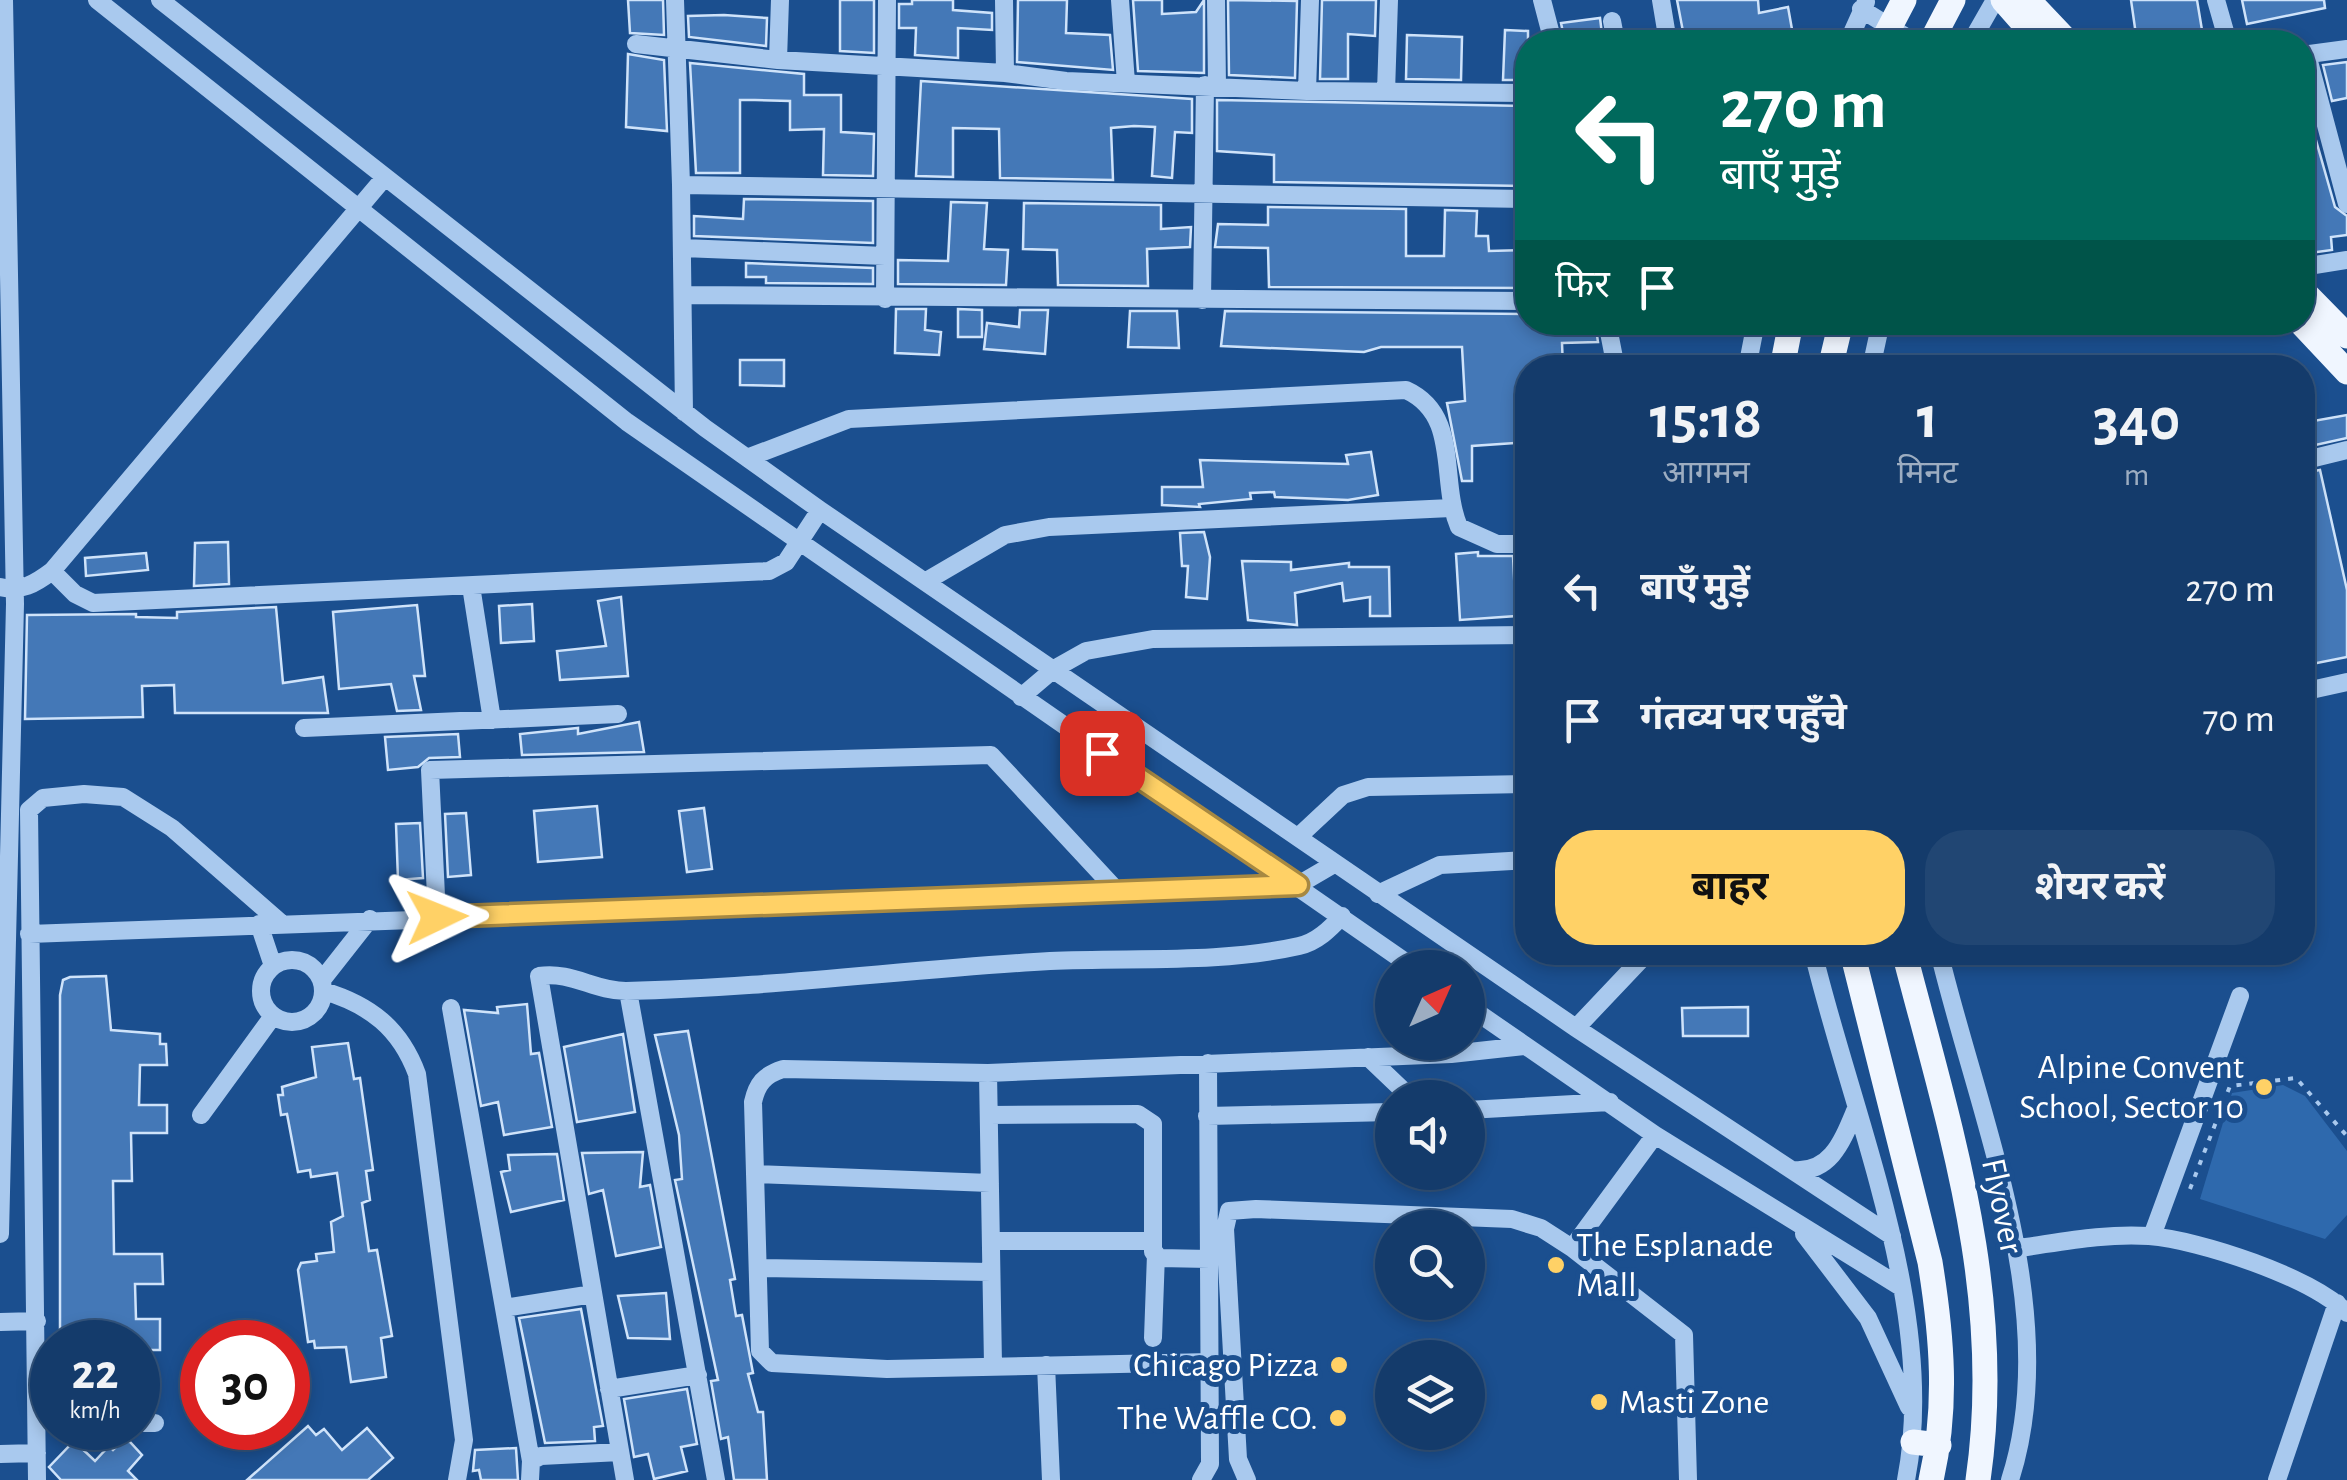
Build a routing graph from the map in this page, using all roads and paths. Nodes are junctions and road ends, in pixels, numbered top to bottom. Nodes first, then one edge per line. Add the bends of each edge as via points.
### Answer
1 (4, 0) edge
2 (97, 0) edge
3 (160, 0) edge
4 (676, 0) edge
5 (780, 0) edge
6 (887, 0) edge
7 (1004, 0) edge
8 (1120, 0) edge
9 (1216, 0) edge
10 (1310, 0) edge
11 (1388, 0) edge
12 (1542, 0) edge
13 (1662, 0) edge
14 (1904, 0) edge
15 (1953, 0) edge
16 (1995, 0) edge
17 (2002, 0) edge
18 (2028, 0) edge
19 (2216, 0) edge
20 (1864, 5) edge
21 (1612, 21) dead end
22 (1550, 30) edge
23 (1614, 30) edge
24 (1666, 30) edge
25 (1853, 30) edge
26 (1888, 30) edge
27 (1898, 30) edge
28 (1937, 30) edge
29 (1978, 30) edge
30 (2029, 30) edge
31 (2057, 30) edge
32 (2225, 30) edge
33 (636, 44) dead end
34 (676, 45) junction
35 (2347, 50) edge
36 (2315, 53) edge
37 (778, 60) junction
38 (888, 68) junction
39 (1005, 73) junction
40 (1126, 83) junction
41 (1211, 86) junction
42 (2315, 90) edge
43 (1307, 91) junction
44 (1386, 92) junction
45 (1515, 92) edge
46 (386, 176) junction
47 (681, 184) junction
48 (887, 189) junction
49 (1205, 196) junction
50 (1515, 198) edge
51 (2347, 204) edge
52 (360, 210) junction
53 (683, 248) junction
54 (885, 256) junction
55 (2347, 260) edge
56 (2315, 264) edge
57 (683, 295) junction
58 (884, 298) junction
59 (1202, 300) junction
60 (1515, 301) edge
61 (2315, 303) edge
62 (2315, 335) edge
63 (2347, 336) edge
64 (2343, 359) edge
65 (684, 412) junction
66 (2347, 450) edge
67 (748, 458) junction
68 (2315, 458) edge
69 (1451, 508) junction
70 (820, 510) junction
71 (1515, 543) edge
72 (800, 544) junction
73 (52, 571) junction
74 (928, 580) junction
75 (471, 586) junction
76 (7, 588) edge
77 (1515, 634) edge
78 (1054, 669) junction
79 (2347, 682) edge
80 (2315, 689) edge
81 (1021, 697) junction
82 (618, 714) dead end
83 (492, 720) junction
84 (304, 728) dead end
85 (1515, 784) edge
86 (1298, 836) junction
87 (1515, 861) edge
88 (1334, 864) junction
89 (1298, 885) junction
90 (1120, 894) junction
91 (1378, 894) junction
92 (1342, 916) junction
93 (437, 917) junction
94 (370, 919) junction
95 (282, 923) junction
96 (259, 924) junction
97 (29, 934) junction
98 (1389, 950) edge
99 (1636, 965) edge
100 (1816, 965) edge
101 (1855, 965) edge
102 (1907, 965) edge
103 (1943, 965) edge
104 (272, 966) junction
105 (323, 985) junction
106 (628, 991) junction
107 (2240, 996) dead end
108 (451, 1008) dead end
109 (273, 1016) junction
110 (1485, 1018) edge
111 (1576, 1028) junction
112 (1524, 1046) junction
113 (1368, 1056) junction
114 (1208, 1063) junction
115 (988, 1074) junction
116 (1393, 1080) edge
117 (1610, 1102) junction
118 (1485, 1109) edge
119 (1375, 1112) edge
120 (1855, 1112) junction
121 (202, 1114) dead end
122 (989, 1115) junction
123 (1208, 1116) junction
124 (1656, 1136) junction
125 (2347, 1136) edge
126 (1787, 1169) junction
127 (755, 1174) junction
128 (990, 1184) junction
129 (2164, 1204) junction
130 (1788, 1216) junction
131 (0, 1234) edge
132 (1892, 1236) junction
133 (2152, 1236) junction
134 (991, 1241) junction
135 (1154, 1248) junction
136 (1572, 1248) junction
137 (2019, 1248) junction
138 (1210, 1258) junction
139 (758, 1268) junction
140 (991, 1272) junction
141 (1901, 1286) junction
142 (594, 1294) junction
143 (504, 1308) junction
144 (2342, 1308) edge
145 (38, 1320) edge
146 (30, 1321) edge
147 (0, 1322) edge
148 (1153, 1338) dead end
149 (1211, 1362) junction
150 (1046, 1364) junction
151 (992, 1366) junction
152 (698, 1375) junction
153 (610, 1389) junction
154 (1922, 1435) junction
155 (38, 1450) edge
156 (620, 1452) junction
157 (37, 1453) junction
158 (0, 1454) edge
159 (530, 1470) edge
160 (37, 1480) edge
161 (457, 1480) edge
162 (625, 1480) edge
163 (716, 1480) edge
164 (1051, 1480) edge
165 (1201, 1480) edge
166 (1246, 1480) edge
167 (1688, 1480) edge
168 (1906, 1480) edge
169 (1931, 1480) edge
170 (1978, 1480) edge
171 (2010, 1480) edge
172 (2277, 1480) edge

1 - 76 street
2 - 52 street
3 - 46 street
4 - 34 street
5 - 37 street
6 - 38 street
7 - 39 street
8 - 40 street
9 - 41 street
10 - 43 street
11 - 44 street
12 - 22 street
13 - 24 street
14 - 26 main road, bridge
15 - 28 main road
16 - 29 street
17 - 30 main road
18 - 31 main road
19 - 32 street
20 - 25 street
20 - 27 street
21 - 23 street
33 - 34 street
34 - 37 street
34 - 47 street
35 - 36 street
37 - 38 street
38 - 39 street
38 - 48 street
39 - 40 street
40 - 41 street
41 - 43 street
41 - 49 street
42 - 51 street
43 - 44 street
44 - 45 street
46 - 52 street
46 - 65 street
47 - 48 street
47 - 53 street
48 - 49 street
48 - 54 street
49 - 50 street
49 - 59 street
52 - 72 street via 627,422
52 - 73 street
53 - 54 street
53 - 57 street
54 - 58 street
55 - 56 street
57 - 58 street
57 - 65 street
58 - 59 street
59 - 60 street
61 - 63 main road
62 - 64 main road
65 - 67 street
66 - 68 street
67 - 69 street via 848,419 1406,390 1442,424
67 - 70 street
69 - 71 street via 1460,527 1478,539
69 - 74 street via 1049,527 1005,535
70 - 72 street
70 - 74 street
72 - 75 street via 769,571
72 - 81 street
73 - 75 street via 93,602
73 - 76 street via 36,584
74 - 78 street
75 - 83 street
76 - 131 street
77 - 78 street via 1153,639 1086,651
78 - 81 street
78 - 86 street
79 - 80 street
81 - 89 street
82 - 83 street
83 - 84 street
85 - 86 street via 1368,787 1343,795
86 - 88 street
87 - 91 street via 1440,865
88 - 89 street
88 - 91 street
89 - 90 street
89 - 92 street
90 - 93 street
90 - 93 street via 991,756 430,770
91 - 111 street
92 - 98 street
92 - 106 street via 1305,945 1260,953
93 - 94 street
94 - 95 street
94 - 105 street
95 - 96 street
95 - 97 street via 144,808 123,797 84,794 43,798 29,810
96 - 97 street
96 - 104 street
97 - 145 street
99 - 111 street
100 - 120 street
101 - 154 main road via 1930,1262 1943,1348
102 - 170 main road, Flyover via 1976,1244 1986,1357
103 - 137 street
104 - 105 street via 300,961
104 - 109 street via 260,991
105 - 109 street via 318,1010 302,1021
105 - 161 street via 386,1022 417,1074 464,1440
106 - 142 street via 560,973 539,976
106 - 152 street
107 - 129 street
108 - 143 street
109 - 121 street
110 - 112 street
111 - 126 street
112 - 113 street
112 - 117 street
113 - 114 street
113 - 116 street
114 - 115 street
114 - 123 street
115 - 122 street
115 - 127 street via 771,1072 756,1087 753,1102
117 - 118 street
117 - 124 street
119 - 123 street
120 - 126 street via 1822,1166
120 - 132 street
122 - 128 street
122 - 135 street via 1148,1118
123 - 138 street
124 - 130 street
124 - 136 street
125 - 129 path via 2296,1078 2230,1086 2194,1187
126 - 132 street
127 - 128 street
127 - 139 street
128 - 134 street
129 - 133 street
130 - 141 street
130 - 154 street via 1868,1318
132 - 141 street
133 - 137 street
133 - 144 street via 2261,1264
134 - 135 street
134 - 140 street
135 - 138 street
135 - 148 street
136 - 166 street via 1512,1219 1229,1211 1238,1459
136 - 167 street via 1684,1335
137 - 171 street via 2026,1399
138 - 149 street
139 - 140 street
139 - 151 street via 760,1351 772,1363 821,1369
140 - 151 street
141 - 154 street
142 - 143 street
142 - 153 street
143 - 159 street
144 - 172 street
146 - 147 street
149 - 150 street
149 - 165 street via 1210,1464
150 - 151 street
150 - 164 street
152 - 153 street
152 - 163 street
153 - 156 street
154 - 168 street
154 - 169 main road
155 - 157 street
156 - 159 street
156 - 162 street
157 - 158 street
157 - 160 street

